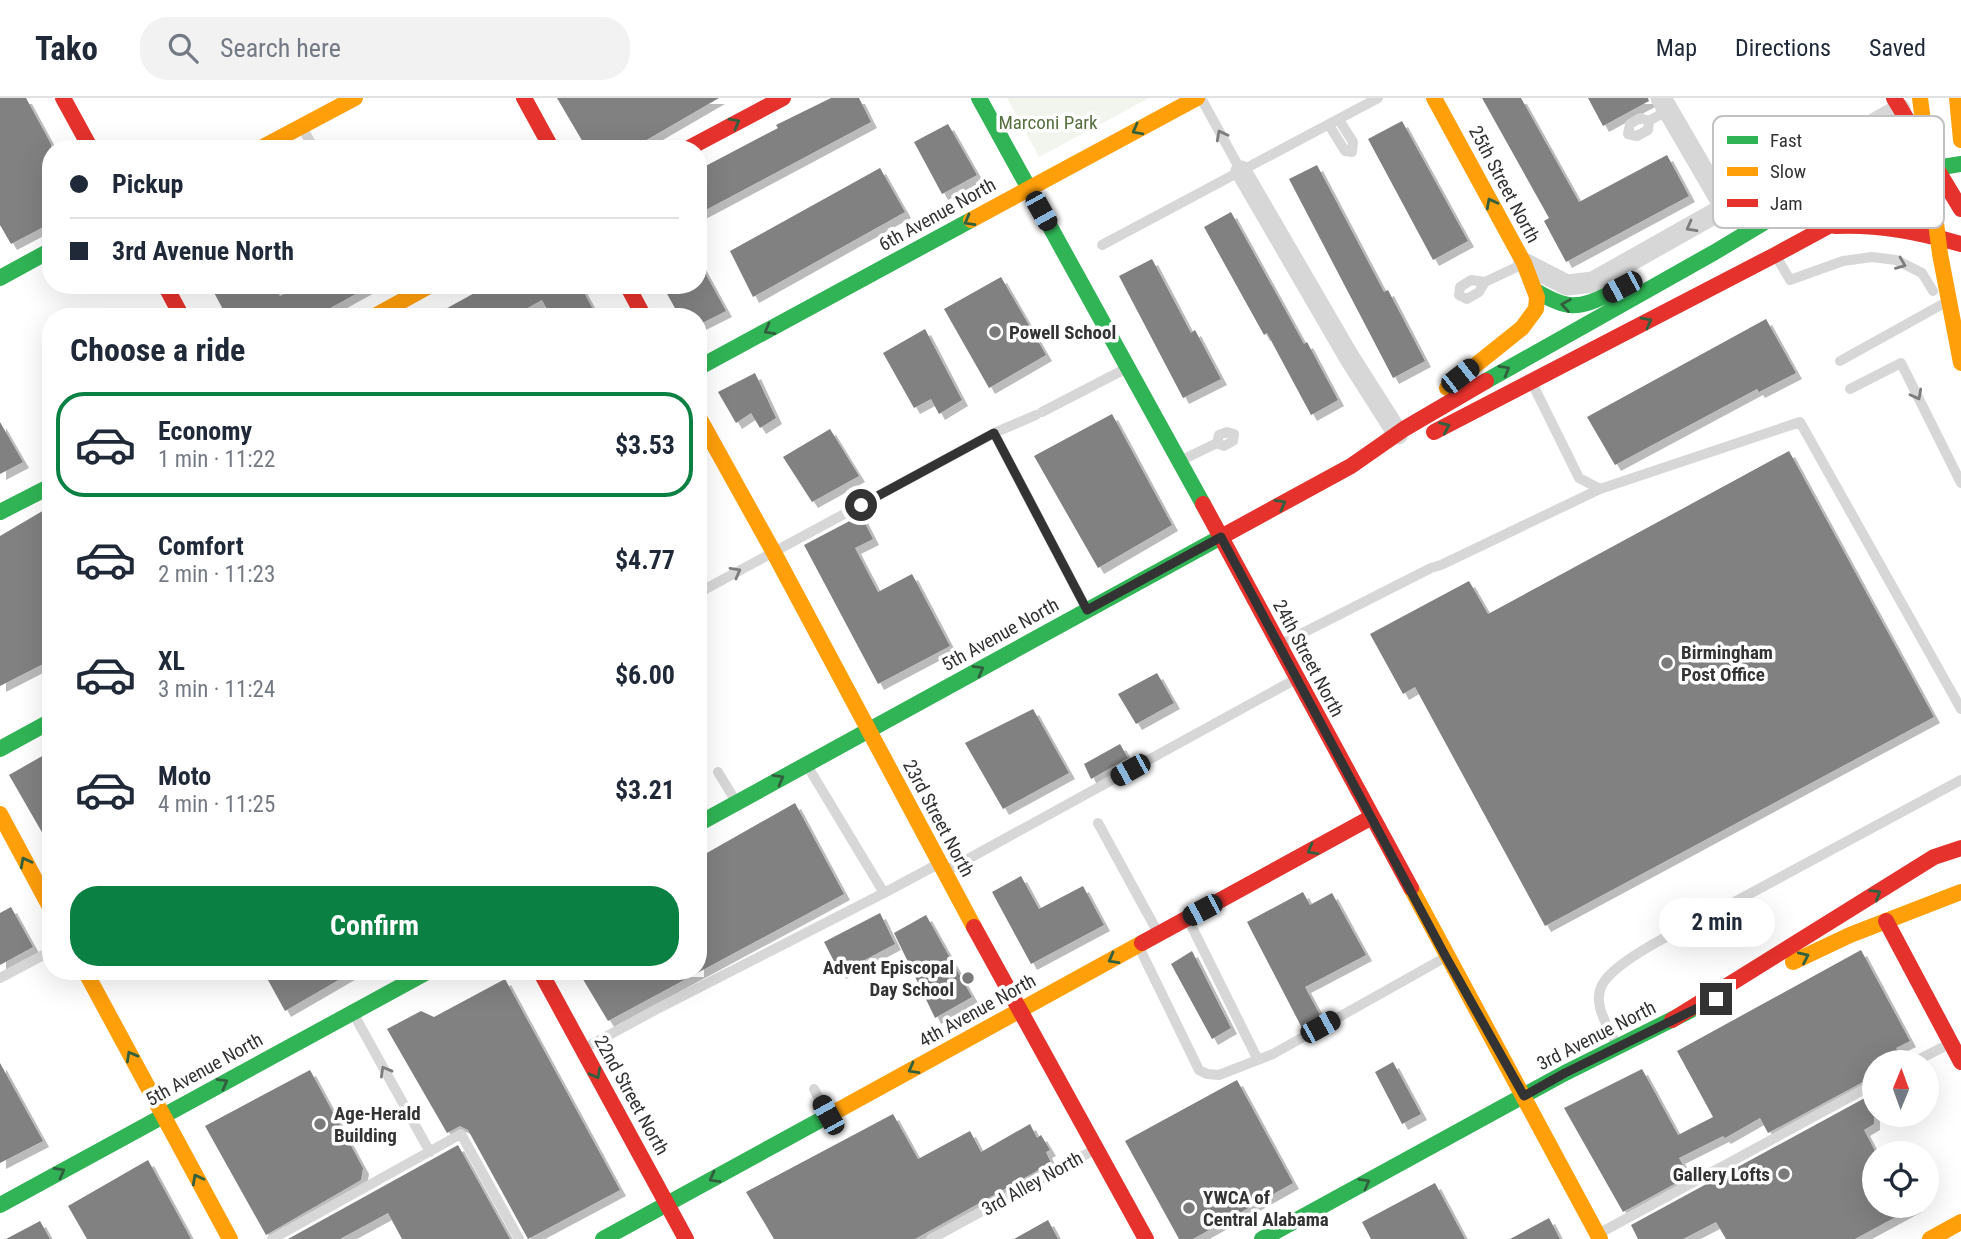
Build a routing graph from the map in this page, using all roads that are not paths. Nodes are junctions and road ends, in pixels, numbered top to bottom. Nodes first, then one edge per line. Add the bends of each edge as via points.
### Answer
1 (63, 98) edge
2 (355, 98) edge
3 (524, 98) edge
4 (783, 98) edge
5 (979, 98) edge
6 (1199, 98) edge
7 (1378, 98) edge
8 (1434, 98) edge
9 (1920, 98) edge
10 (1957, 98) edge
11 (1665, 104) edge
12 (1897, 104) edge
13 (1877, 116) edge
14 (1922, 116) edge
15 (1648, 121) dead end
16 (302, 126) junction
17 (86, 140) edge
18 (276, 140) edge
19 (309, 140) edge
20 (547, 140) edge
21 (704, 140) edge
22 (1961, 140) edge
23 (1241, 172) junction
24 (1944, 180) edge
25 (1713, 187) edge
26 (1029, 188) junction
27 (1961, 209) edge
28 (1713, 215) edge
29 (1732, 228) edge
30 (1755, 228) edge
31 (1826, 228) edge
32 (1901, 228) edge
33 (1937, 228) edge
34 (1961, 244) edge
35 (1102, 245) dead end
36 (42, 255) edge
37 (1775, 255) junction
38 (1524, 263) junction
39 (0, 278) edge
40 (1485, 282) dead end
41 (1536, 291) junction
42 (408, 294) edge
43 (384, 308) edge
44 (1840, 361) dead end
45 (707, 363) edge
46 (1961, 363) edge
47 (1127, 367) junction
48 (1532, 383) junction
49 (1850, 389) dead end
50 (707, 432) edge
51 (1401, 432) junction
52 (994, 433) junction
53 (1217, 443) dead end
54 (1179, 461) junction
55 (1359, 461) junction
56 (1961, 483) edge
57 (1600, 489) junction
58 (42, 491) edge
59 (0, 512) edge
60 (1221, 537) junction
61 (773, 551) junction
62 (707, 588) edge
63 (1087, 610) junction
64 (1278, 645) junction
65 (1296, 679) junction
66 (1961, 709) edge
67 (42, 726) edge
68 (868, 731) junction
69 (0, 749) edge
70 (806, 764) junction
71 (719, 772) dead end
72 (1961, 780) edge
73 (736, 803) junction
74 (0, 814) edge
75 (1372, 817) junction
76 (707, 819) edge
77 (1098, 823) dead end
78 (1961, 848) edge
79 (942, 867) junction
80 (42, 892) edge
81 (1961, 892) edge
82 (884, 893) junction
83 (1187, 918) junction
84 (1886, 920) junction
85 (1158, 934) junction
86 (1138, 946) junction
87 (42, 956) edge
88 (1446, 957) junction
89 (0, 978) edge
90 (90, 980) edge
91 (406, 980) edge
92 (545, 980) edge
93 (1019, 1011) junction
94 (353, 1013) junction
95 (1672, 1020) junction
96 (1955, 1043) edge
97 (1617, 1047) junction
98 (583, 1049) junction
99 (1939, 1050) edge
100 (1258, 1060) junction
101 (1961, 1062) edge
102 (814, 1089) dead end
103 (1862, 1091) edge
104 (1524, 1096) junction
105 (828, 1115) junction
106 (163, 1116) junction
107 (1097, 1148) junction
108 (430, 1152) junction
109 (667, 1204) junction
110 (0, 1205) edge
111 (1961, 1222) edge
112 (1596, 1237) edge
113 (230, 1239) edge
114 (272, 1239) edge
115 (519, 1239) edge
116 (603, 1239) edge
117 (686, 1239) edge
118 (930, 1239) edge
119 (1146, 1239) edge
120 (1262, 1239) edge
121 (1930, 1239) edge

1 - 17 main road
2 - 16 main road
3 - 20 main road
21 -> 4 main road
5 - 26 main road, 24th Street North
23 -> 6 lane
6 -> 26 main road, 6th Avenue North
7 - 23 lane
38 -> 8 main road, 25th Street North
9 - 14 main road, bridge
10 - 22 main road, bridge
11 - 15 lane
11 - 25 street
12 - 13 street
16 - 18 main road
16 - 19 lane
23 - 35 lane
23 - 51 street via 1349,357
24 - 27 main road
26 -> 45 main road, 6th Avenue North
26 - 47 main road, 24th Street North
28 -> 38 street via 1593,282 1567,285
29 -> 41 main road, 5th Avenue North via 1578,307 1558,306
51 -> 30 main road, 5th Avenue North
31 - 37 main road, 5th Avenue North
32 - 34 main road
33 - 46 main road, bridge
36 - 39 main road
37 -> 44 lane via 1790,280 1843,261 1872,257 1896,260 1922,273 1941,305
48 -> 37 main road, 5th Avenue North
38 - 40 lane
38 - 41 main road, 25th Street North
41 - 51 main road via 1536,308 1528,323 1460,376
42 - 43 main road
47 - 52 lane
47 - 54 main road, 24th Street North
55 -> 48 main road, 5th Avenue North via 1448,426
48 - 57 lane via 1578,478
49 -> 56 lane via 1901,363
50 - 61 main road, 23rd Street North
51 - 55 main road, 5th Avenue North
52 - 61 lane
52 - 63 lane
53 - 54 lane
54 - 60 main road, 24th Street North
60 -> 55 main road, 5th Avenue North
57 - 64 lane
57 - 66 lane via 1800,422
58 - 59 main road
60 - 63 main road, 5th Avenue North
60 - 64 main road, 24th Street North
62 -> 61 lane
61 - 68 main road, 23rd Street North
68 -> 63 main road, 5th Avenue North
64 - 65 main road, 24th Street North
65 - 75 main road, 24th Street North
65 - 79 lane
67 - 69 main road
68 - 70 main road, 5th Avenue North
68 - 79 main road, 23rd Street North
73 -> 70 main road, 5th Avenue North
70 - 82 lane
71 - 73 lane
72 - 97 lane via 1614,971 1598,997
73 - 76 main road, 5th Avenue North
80 -> 74 main road
75 -> 83 main road, 4th Avenue North
75 - 88 main road, 24th Street North
77 - 85 lane
95 -> 78 main road via 1934,858
79 - 82 lane
79 - 93 main road, 23rd Street North
81 - 84 main road, 3rd Avenue North
82 - 98 lane
83 - 85 main road, 4th Avenue North
83 - 100 lane
95 -> 84 main road, 3rd Avenue North
84 - 96 main road
85 - 86 main road, 4th Avenue North
86 -> 93 main road, 4th Avenue North
86 - 100 lane via 1199,1070 1219,1075
87 - 89 lane
88 - 100 lane
88 - 104 main road, 24th Street North
106 -> 90 main road
91 - 94 main road, 5th Avenue North
92 - 98 main road, 22nd Street North
93 -> 105 main road, 4th Avenue North
93 - 107 main road, 23rd Street North
106 -> 94 main road, 5th Avenue North
108 -> 94 lane
95 - 97 main road, 3rd Avenue North
96 - 99 lane
96 - 101 main road
97 - 104 main road, 3rd Avenue North
98 -> 109 main road, 22nd Street North
102 - 105 lane
103 - 112 lane
104 - 112 main road, 24th Street North
120 -> 104 main road, 3rd Avenue North
105 -> 109 main road, 4th Avenue North
110 -> 106 main road, 5th Avenue North
113 -> 106 main road
107 - 118 lane, 3rd Alley North
107 - 119 main road, 23rd Street North
108 - 114 lane
108 - 115 lane via 461,1134
109 - 116 main road, 4th Avenue North
109 - 117 main road, 22nd Street North
111 - 121 main road

